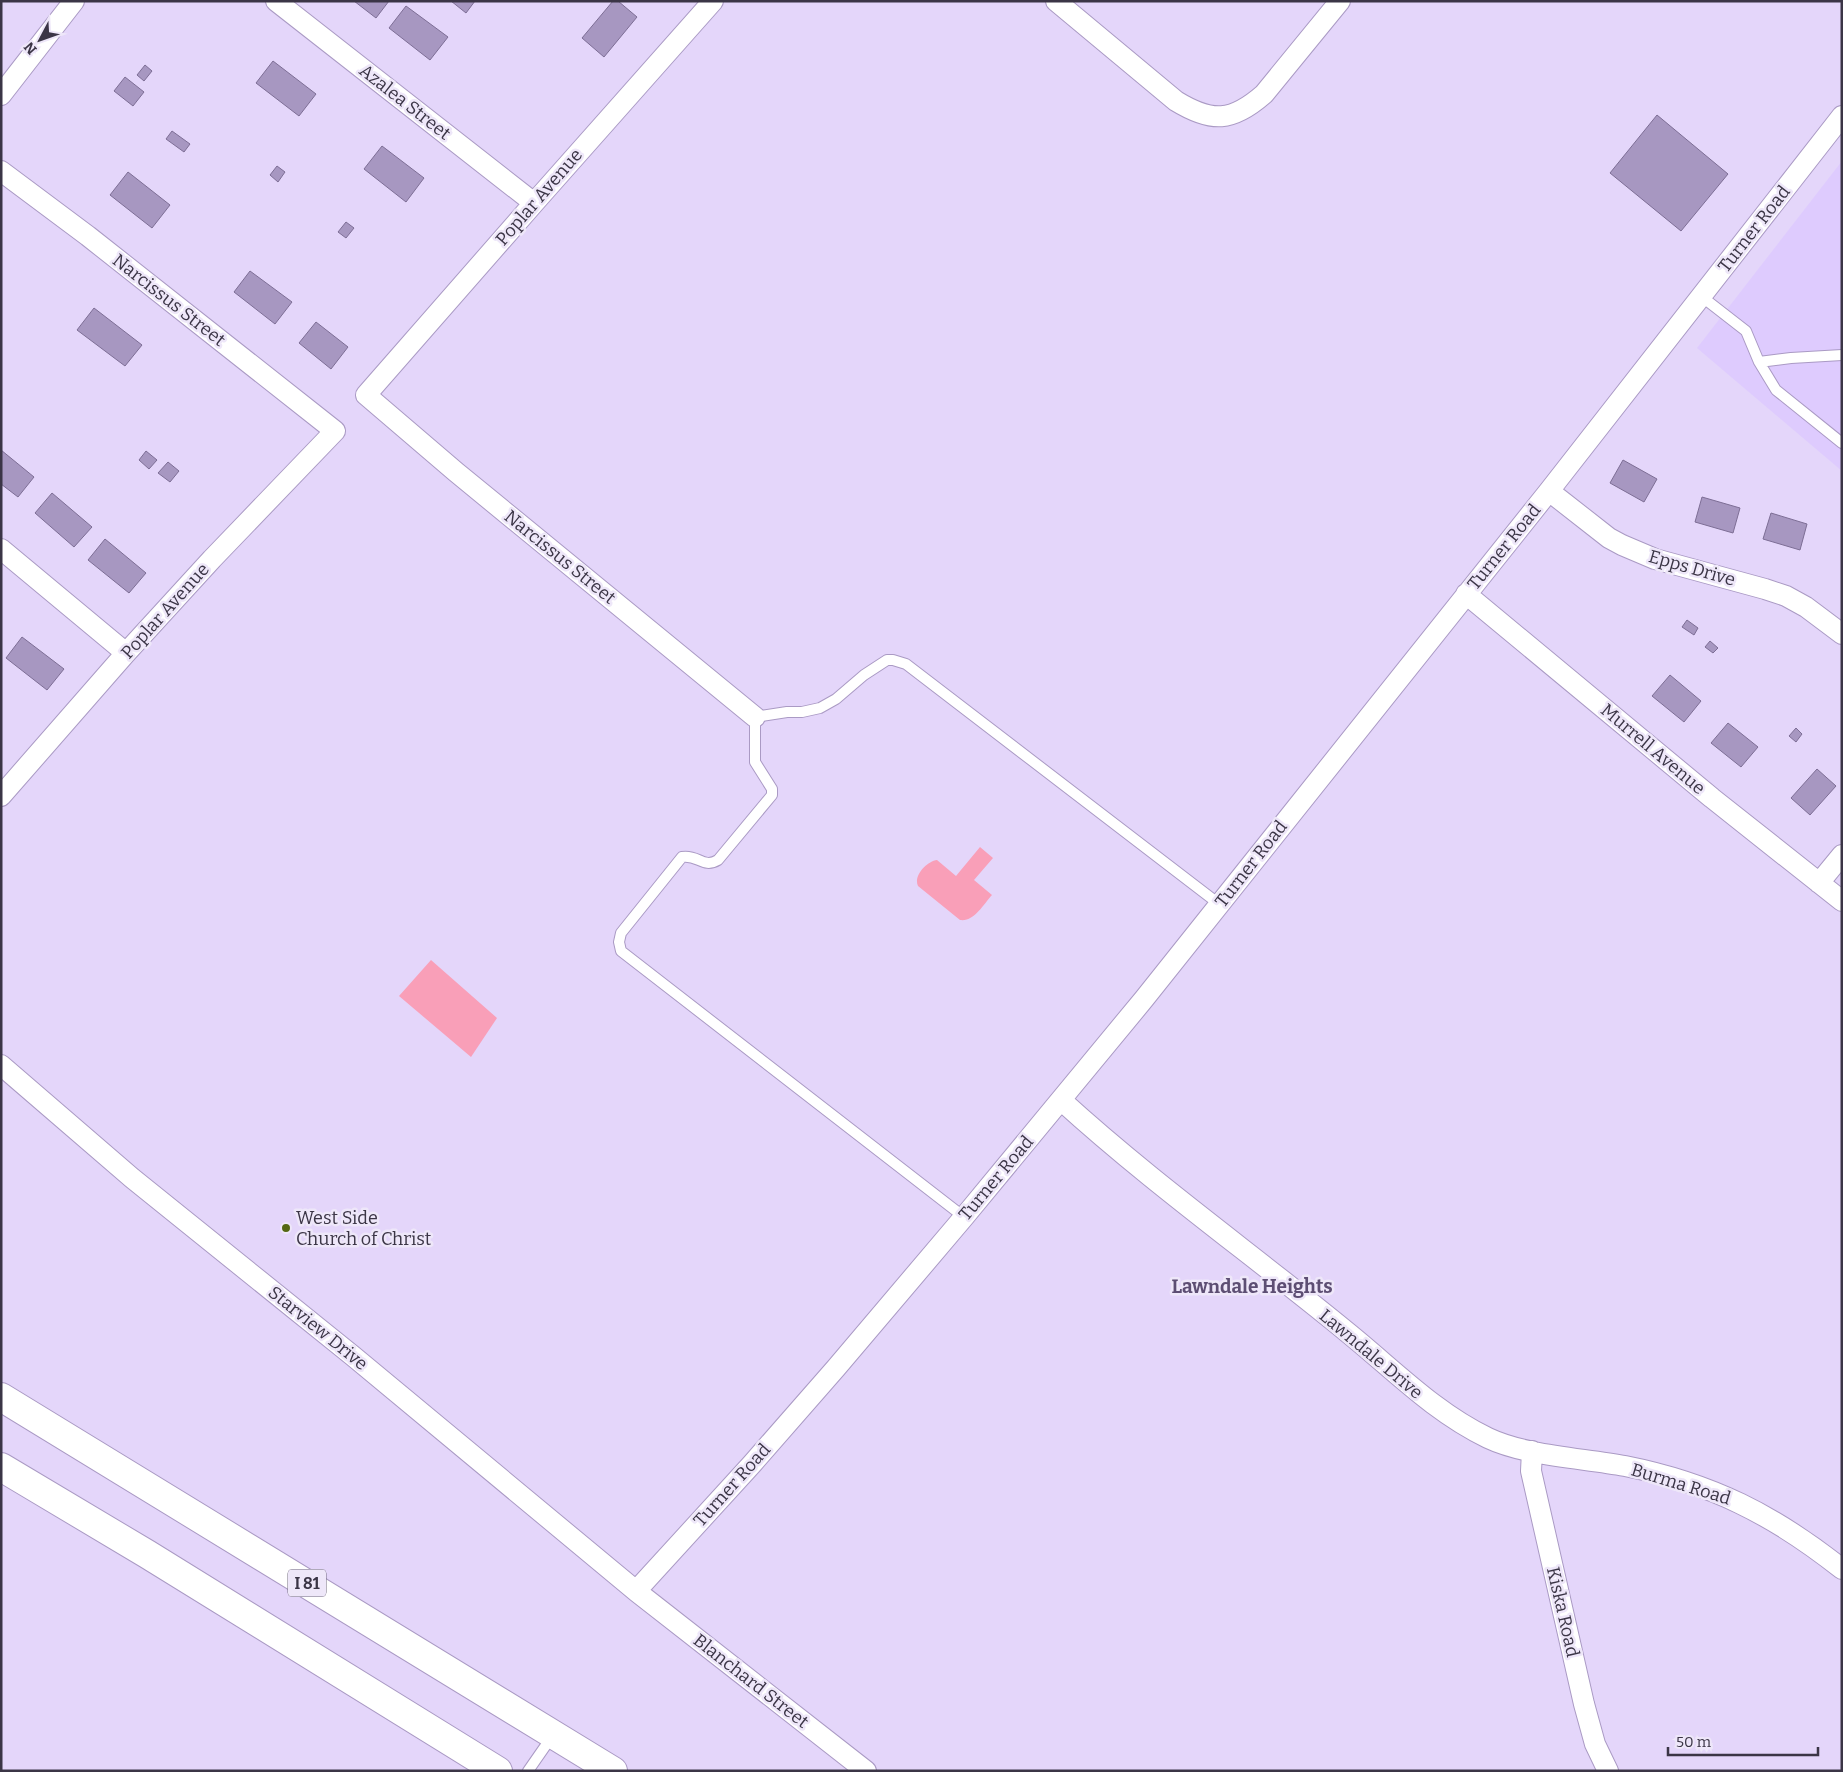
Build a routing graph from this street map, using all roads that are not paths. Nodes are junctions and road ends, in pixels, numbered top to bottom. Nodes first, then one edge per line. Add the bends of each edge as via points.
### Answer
1 (74, 1) edge
2 (276, 1) edge
3 (713, 1) edge
4 (1056, 1) edge
5 (1340, 1) edge
6 (1, 95) edge
7 (1842, 116) edge
8 (1, 171) edge
9 (534, 203) junction
10 (1701, 296) junction
11 (1842, 354) edge
12 (1759, 362) junction
13 (366, 395) joint
14 (335, 431) joint
15 (1842, 442) edge
16 (1549, 491) junction
17 (1, 548) edge
18 (1466, 594) junction
19 (1842, 634) edge
20 (126, 653) junction
21 (755, 717) junction
22 (1, 796) edge
23 (1842, 855) edge
24 (1819, 883) junction
25 (1842, 901) edge
26 (1219, 904) junction
27 (1, 1065) edge
28 (1061, 1100) junction
29 (964, 1217) junction
30 (1, 1397) edge
31 (1532, 1451) junction
32 (1, 1467) edge
33 (1842, 1569) edge
34 (636, 1591) junction
35 (553, 1734) junction
36 (498, 1771) edge
37 (528, 1771) edge
38 (613, 1771) edge
39 (866, 1771) edge
40 (1608, 1771) edge

1 - 6 street
2 - 9 street, Azalea Street
3 - 9 street, Poplar Avenue
4 - 5 street via 1176,101 1207,116 1222,117 1250,106 1264,94
7 - 10 street, Turner Road
8 - 14 street, Narcissus Street
9 - 13 street, Poplar Avenue
10 - 12 lane via 1746,331
10 - 16 street, Turner Road
11 - 12 lane
12 - 15 lane via 1776,390
13 - 21 street, Narcissus Street
14 - 20 street, Poplar Avenue
16 - 18 street, Turner Road
16 - 19 street, Epps Drive via 1622,545 1655,559 1786,596 1806,606
17 - 20 street
18 - 24 street, Murrell Avenue
18 - 26 street, Turner Road
20 - 22 street, Poplar Avenue
21 - 26 lane via 820,708 887,660 906,664
21 - 29 lane via 755,762 772,789 772,795 718,860 705,863 690,856 682,858 621,933 618,942 621,950
23 - 24 street
24 - 25 street, Murrell Avenue
26 - 28 street, Turner Road
27 - 34 street, Starview Drive via 132,1178 346,1350
28 - 29 street, Turner Road
28 - 31 street, Lawndale Drive via 1152,1179 1347,1332 1438,1409 1492,1440
29 - 34 street, Turner Road via 758,1457
30 - 35 highway, I 81
31 - 33 street, Burma Road via 1626,1466 1694,1484 1734,1499 1772,1519
31 - 40 street, Kiska Road via 1531,1471 1584,1704 1595,1744
32 - 36 highway
34 - 39 street, Blanchard Street
35 - 37 lane
35 - 38 highway, I 81

